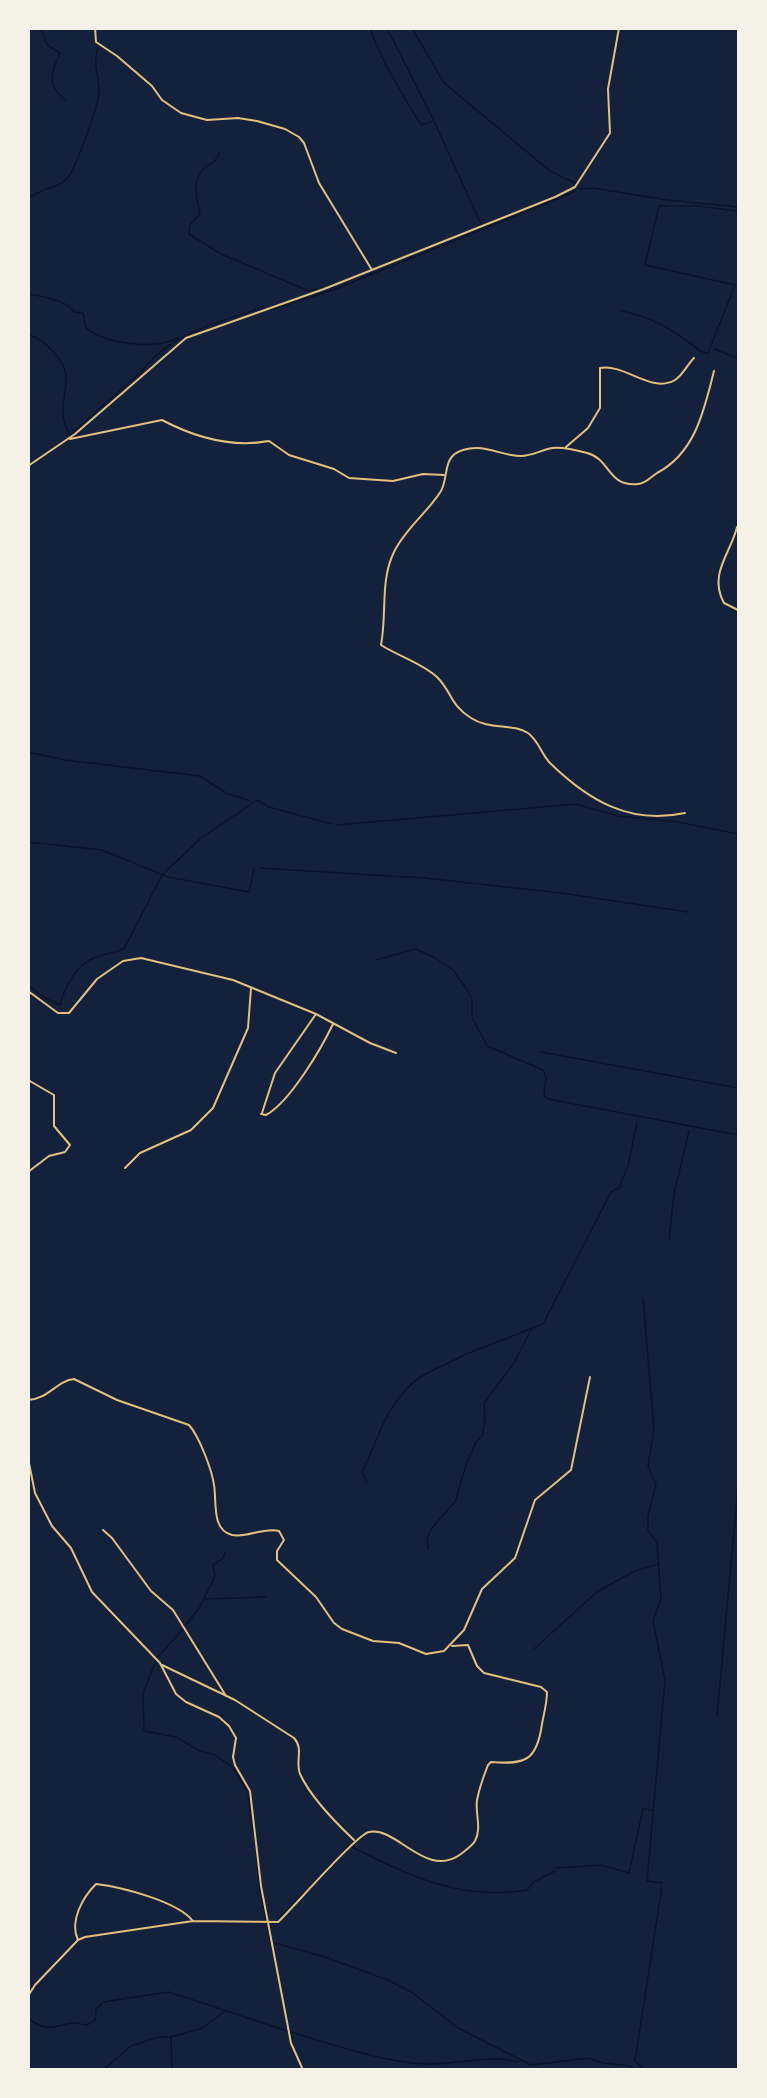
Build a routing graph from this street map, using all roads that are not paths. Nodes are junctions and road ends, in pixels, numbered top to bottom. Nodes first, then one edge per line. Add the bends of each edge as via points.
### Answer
1 (95, 28) edge
2 (619, 28) edge
3 (372, 270) junction
4 (694, 358) dead end
5 (714, 371) dead end
6 (64, 441) junction
7 (565, 448) junction
8 (28, 466) edge
9 (445, 476) junction
10 (737, 527) edge
11 (738, 610) edge
12 (685, 813) dead end
13 (250, 988) junction
14 (28, 991) edge
15 (316, 1014) junction
16 (333, 1024) junction
17 (396, 1053) dead end
18 (28, 1080) edge
19 (125, 1167) dead end
20 (28, 1172) edge
21 (590, 1377) dead end
22 (28, 1400) edge
23 (28, 1458) edge
24 (103, 1530) dead end
25 (452, 1646) junction
26 (160, 1663) junction
27 (226, 1696) junction
28 (354, 1840) junction
29 (193, 1921) junction
30 (269, 1922) junction
31 (78, 1940) junction
32 (28, 1995) edge
33 (303, 2070) edge

1 - 3 street via 96,42 121,58 162,100 181,113 207,120 238,118 262,122 299,137 319,183
2 - 3 street via 608,89 610,133 575,187
3 - 6 street via 186,338
4 - 7 street via 669,383 600,368 600,408 588,428
5 - 7 street via 688,447 671,466 640,484 621,483 589,453
6 - 8 street
6 - 9 street via 162,420 186,434 254,445 269,441 290,456 350,478 393,481 423,474
7 - 9 street via 523,456 485,447 469,448 454,454
9 - 12 street via 440,492 401,540 388,565 381,645 432,673 454,705 473,720 526,732 550,764 604,805 638,814
10 - 11 street via 724,554 718,581 724,603
13 - 14 street via 217,975 137,957 123,961 97,979 69,1013 58,1013
13 - 15 street
13 - 19 street via 248,1028 213,1108 191,1130 140,1153
15 - 16 street
15 - 16 street via 275,1073 263,1115 284,1103
16 - 17 street
18 - 20 street via 54,1095 54,1126 70,1145 65,1152 49,1156
21 - 25 street via 571,1470 536,1500 519,1550 510,1564 482,1589 467,1624
22 - 25 street via 74,1379 117,1400 187,1423 195,1432 212,1478 216,1514 222,1528 235,1535 272,1530 281,1533 284,1540 277,1560 321,1603 337,1626 368,1639 399,1643 426,1654 437,1655
23 - 26 street via 35,1493 52,1526 71,1548 92,1592
24 - 27 street via 152,1591 173,1610
25 - 28 street via 470,1646 477,1666 489,1675 546,1690 537,1749 516,1764 489,1763 477,1798 479,1824 475,1840 450,1861 424,1856 377,1832 367,1832
26 - 27 street
26 - 30 street via 176,1694 219,1717 236,1738 233,1757 250,1791
27 - 28 street via 296,1740 301,1775 318,1801
28 - 30 street via 280,1920
29 - 30 street
29 - 31 street
29 - 31 street via 182,1909 96,1884 79,1908 75,1932
30 - 33 street via 293,2051
31 - 32 street

